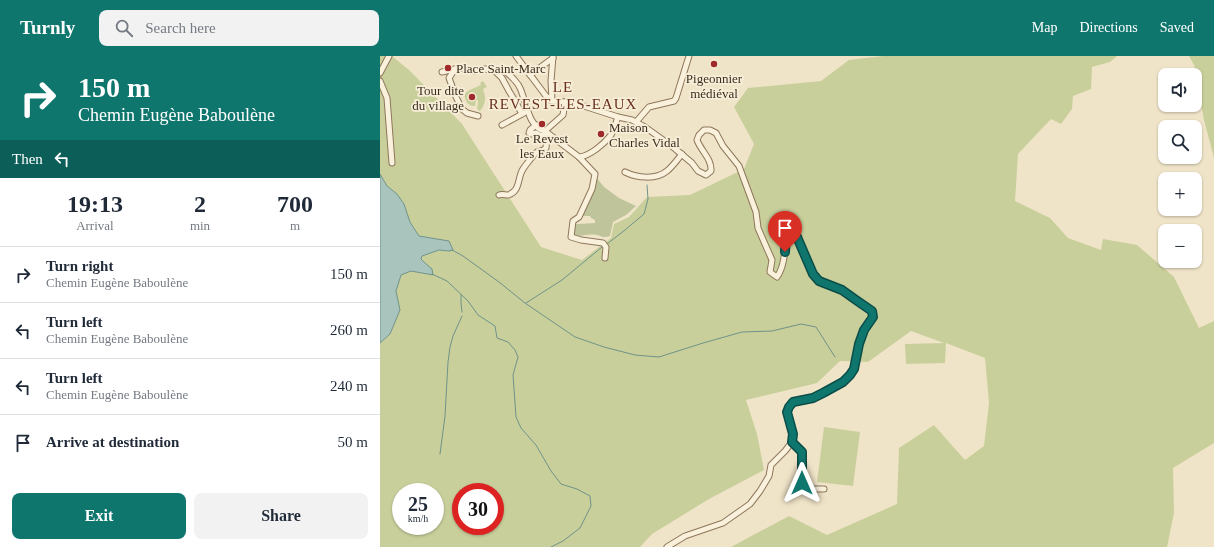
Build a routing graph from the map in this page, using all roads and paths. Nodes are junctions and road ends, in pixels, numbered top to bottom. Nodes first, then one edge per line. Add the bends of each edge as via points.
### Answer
1 (389, 56) edge
2 (516, 56) edge
3 (520, 56) edge
4 (689, 56) edge
5 (554, 57) edge
6 (521, 64) junction
7 (455, 69) junction
8 (505, 71) dead end
9 (442, 72) dead end
10 (380, 73) edge
11 (530, 75) junction
12 (380, 81) edge
13 (552, 100) junction
14 (565, 102) junction
15 (528, 111) junction
16 (522, 114) junction
17 (478, 116) dead end
18 (618, 117) junction
19 (636, 122) junction
20 (502, 125) dead end
21 (536, 125) junction
22 (545, 132) junction
23 (682, 154) junction
24 (579, 156) junction
25 (392, 163) dead end
26 (625, 172) dead end
27 (499, 195) dead end
28 (605, 258) dead end
29 (792, 442) junction
30 (824, 489) dead end
31 (667, 547) edge

1 - 10 street
2 - 6 street
3 - 6 street
4 - 19 street via 676,98 649,108
5 - 11 street
5 - 13 street
6 - 11 street
7 - 9 street
7 - 16 street via 485,69 496,72
7 - 17 street via 449,78 456,97 462,109
8 - 15 street via 519,86
11 - 13 street
12 - 25 street via 387,98
13 - 14 street
14 - 18 street
14 - 22 street via 563,115
15 - 16 street
15 - 21 street
16 - 20 street
18 - 19 street
18 - 24 street via 605,141 589,154
19 - 23 street
21 - 22 street
21 - 22 street via 529,133 541,136
22 - 24 street
22 - 27 street via 546,148 537,153 522,171 518,188 509,194
23 - 26 street via 672,167 662,174 639,177
23 - 29 street via 698,171 706,175 711,171 712,165 697,140 704,130 716,132 723,146 739,166 756,212 758,228 772,260 770,272 777,277 782,271 786,230 790,227 794,230 813,274 819,281 842,290 873,313 864,330 854,369 850,375 823,393 793,402 789,407 787,412 793,434
24 - 28 street via 595,174 592,189 579,217 573,221 571,237 604,245
29 - 30 street via 802,452 802,483 810,488
29 - 31 street via 770,465 769,476 750,504 723,523 684,536

